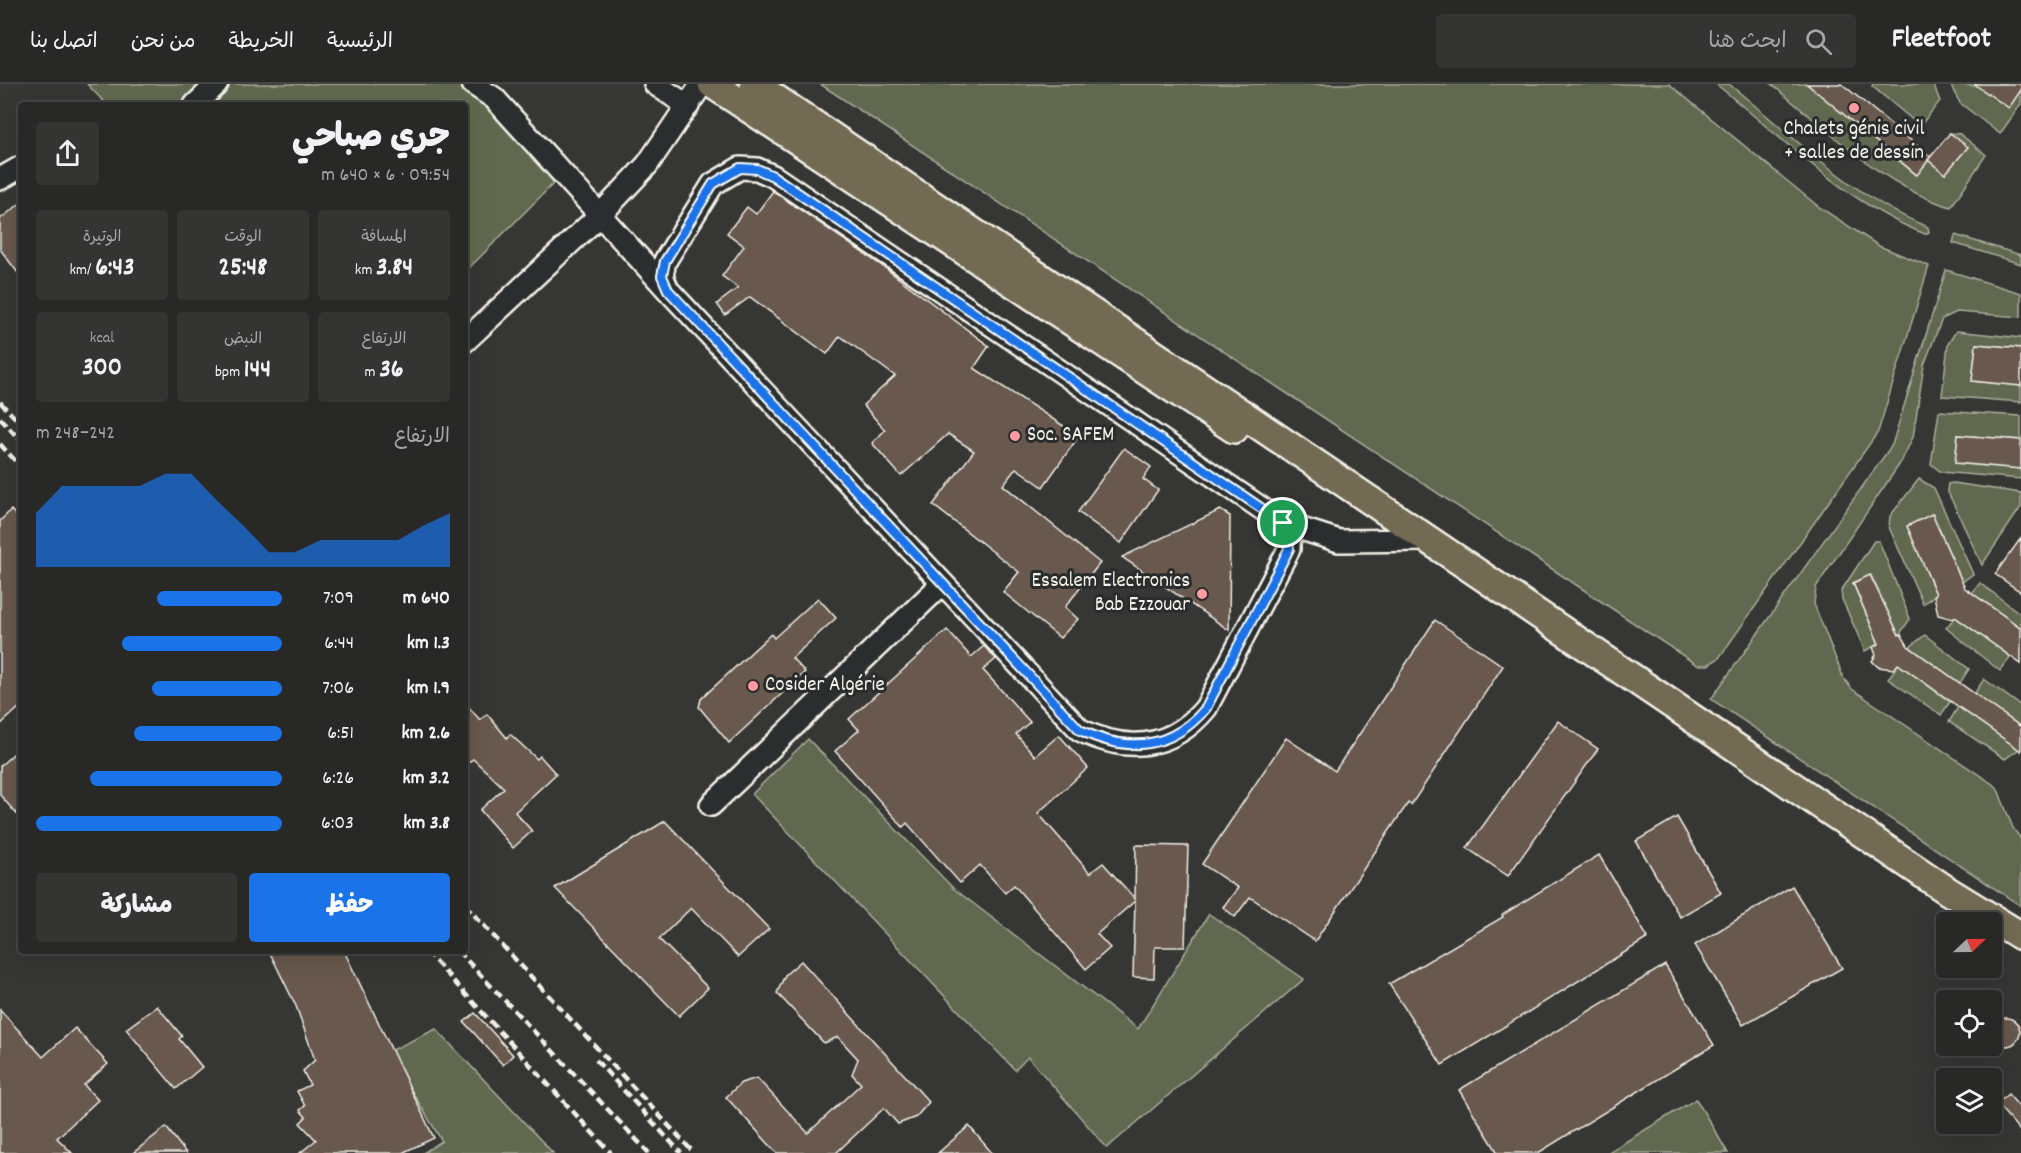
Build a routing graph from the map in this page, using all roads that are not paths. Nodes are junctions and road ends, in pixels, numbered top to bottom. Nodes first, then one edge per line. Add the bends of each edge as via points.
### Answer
1 (217, 84) edge
2 (473, 84) edge
3 (655, 84) edge
4 (702, 84) edge
5 (712, 84) edge
6 (754, 84) edge
7 (198, 102) edge
8 (688, 106) junction
9 (18, 169) edge
10 (0, 178) edge
11 (601, 214) junction
12 (668, 290) junction
13 (468, 338) edge
14 (1283, 523) junction
15 (1402, 540) junction
16 (1431, 540) junction
17 (942, 584) junction
18 (711, 805) dead end
19 (1943, 897) junction
20 (1959, 912) edge
21 (2021, 936) edge
22 (2002, 945) edge
23 (2021, 957) edge

1 - 7 street
2 - 11 street via 494,98
3 - 8 street
4 - 8 street
5 - 15 main road
6 - 16 main road
8 - 11 street via 647,165
9 - 10 street
11 - 12 street
11 - 13 street
12 - 14 street via 662,276 665,261 713,184 740,168 757,169 773,176
12 - 17 street
14 - 15 street via 1338,541
14 - 17 street via 1289,549 1206,708 1177,735 1153,742 1125,746 1080,730
15 - 16 street
15 - 19 main road
16 - 19 main road
17 - 18 street
19 - 20 main road
19 - 21 main road
22 - 23 main road

